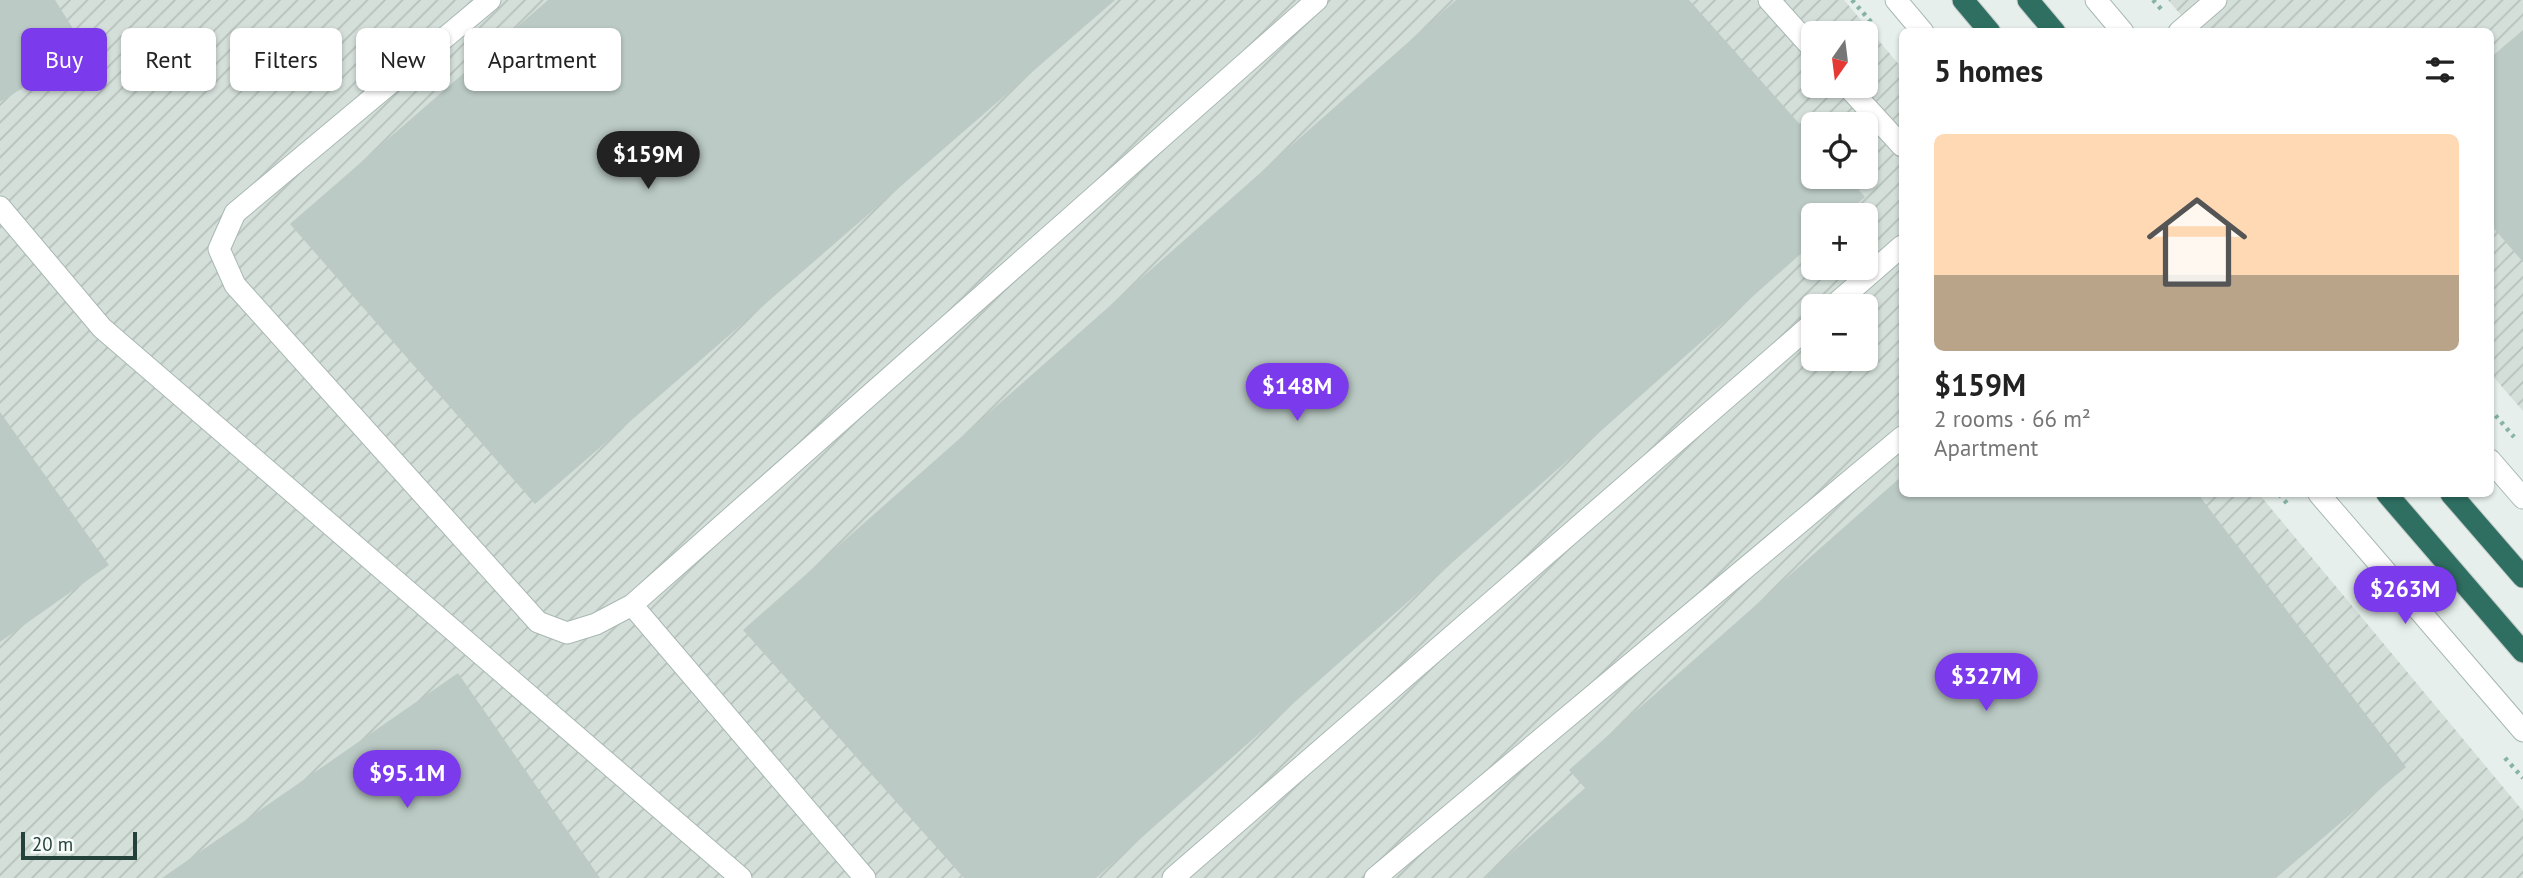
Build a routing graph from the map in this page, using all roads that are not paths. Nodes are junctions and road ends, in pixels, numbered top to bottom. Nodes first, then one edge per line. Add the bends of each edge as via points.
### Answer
1 (490, 0) edge
2 (1317, 0) edge
3 (1769, 0) edge
4 (1896, 0) edge
5 (1963, 0) edge
6 (2028, 0) edge
7 (2096, 0) edge
8 (2216, 0) edge
9 (1920, 28) edge
10 (1987, 28) edge
11 (2052, 28) edge
12 (2120, 28) edge
13 (2184, 28) edge
14 (1801, 35) edge
15 (1858, 98) edge
16 (1899, 143) edge
17 (0, 207) edge
18 (1899, 249) edge
19 (1847, 294) edge
20 (1801, 333) edge
21 (1899, 440) edge
22 (2494, 465) edge
23 (2322, 497) edge
24 (2390, 497) edge
25 (2454, 497) edge
26 (2523, 498) edge
27 (2523, 577) edge
28 (632, 605) junction
29 (2523, 652) edge
30 (2523, 731) edge
31 (741, 878) edge
32 (865, 878) edge
33 (1173, 878) edge
34 (1375, 878) edge

1 - 28 street via 235,213 219,249 235,285 538,622 568,633
2 - 28 street
3 - 14 street
4 - 9 street
5 - 10 highway
6 - 11 highway
7 - 12 street
8 - 13 street
15 - 16 street
17 - 31 street via 102,328
18 - 19 street
20 - 33 street
21 - 34 street
22 - 26 street
23 - 30 street
24 - 29 highway
25 - 27 highway
28 - 32 street

